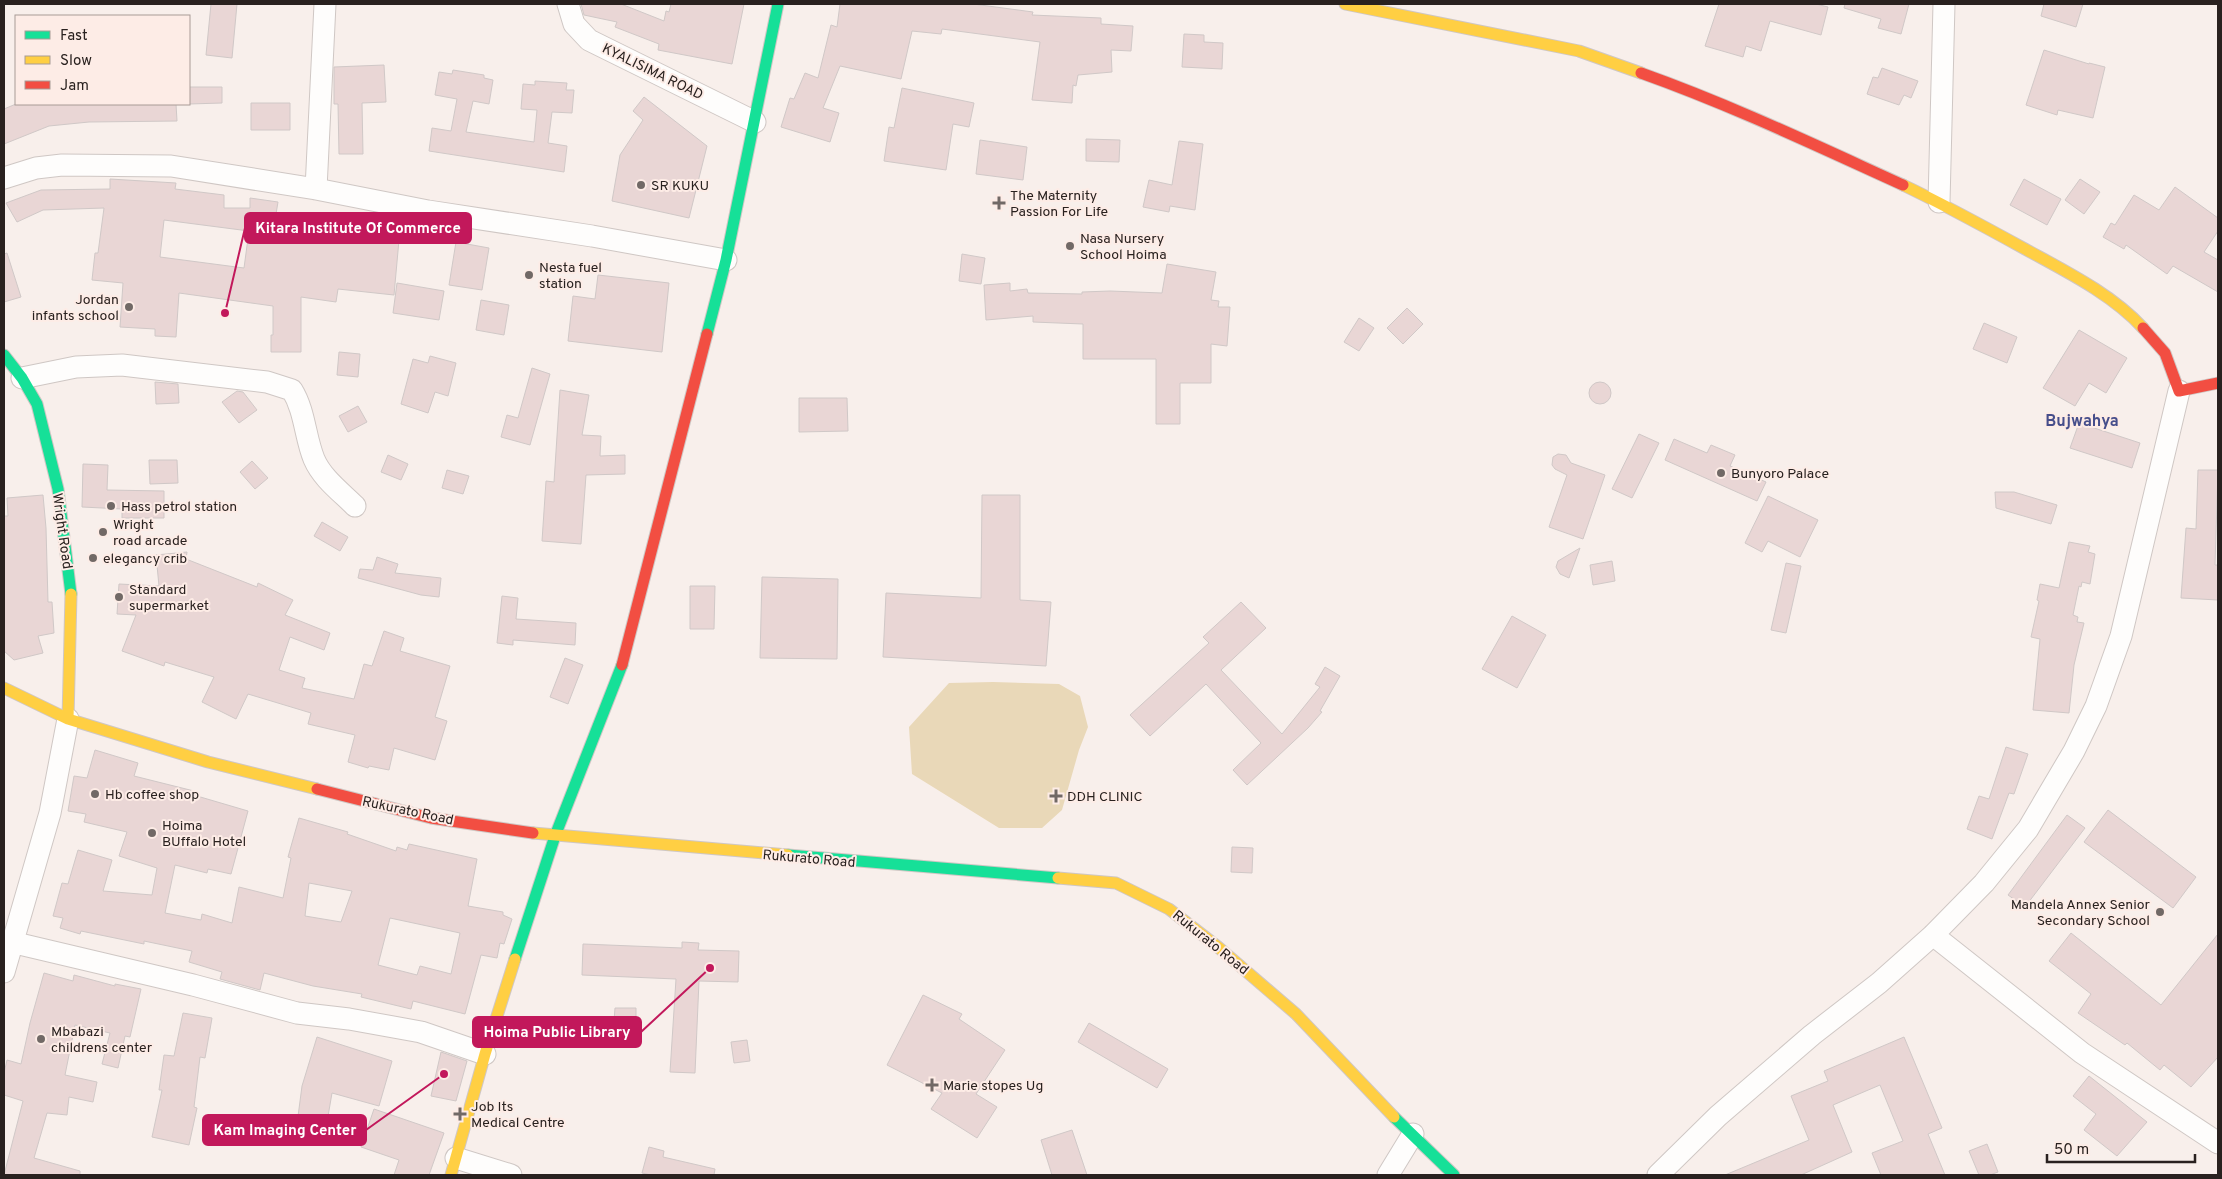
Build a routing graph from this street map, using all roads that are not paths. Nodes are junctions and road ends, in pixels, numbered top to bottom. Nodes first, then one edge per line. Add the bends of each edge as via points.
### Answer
1 (326, 4) edge
2 (568, 4) edge
3 (778, 4) edge
4 (1345, 4) edge
5 (1944, 4) edge
6 (755, 122) junction
7 (4, 178) edge
8 (316, 189) junction
9 (1939, 202) junction
10 (726, 260) junction
11 (4, 355) edge
12 (22, 378) junction
13 (2218, 383) edge
14 (2179, 391) junction
15 (355, 506) dead end
16 (4, 688) edge
17 (68, 719) junction
18 (555, 836) junction
19 (1933, 935) junction
20 (11, 942) junction
21 (4, 972) edge
22 (485, 1054) junction
23 (1412, 1134) junction
24 (2218, 1143) edge
25 (454, 1166) edge
26 (511, 1175) edge
27 (1388, 1175) edge
28 (1454, 1175) edge
29 (1658, 1175) edge

1 - 8 street
2 - 6 street, KYALISIMA ROAD via 574,24 590,40
3 - 6 street
4 - 9 street via 1579,51 1686,89
5 - 9 street
6 - 10 street
7 - 8 street via 36,168 62,165 170,166
8 - 10 street via 428,211
9 - 14 street via 2102,294 2139,324 2165,353
10 - 18 street via 625,656
11 - 12 street, Wright Road
12 - 15 street via 76,367 122,365 279,385 292,390 297,398 315,461
12 - 17 street, Wright Road via 37,404 46,437 58,489 72,590
13 - 14 street
14 - 19 street via 2121,636 2096,706 2074,751 2028,829 1984,883
16 - 17 street, Rukurato Road
17 - 18 street, Rukurato Road via 208,762 431,818
17 - 20 street via 50,813
18 - 22 street
18 - 23 street, Rukurato Road via 1116,883 1169,909 1218,946 1296,1014
19 - 24 street via 2082,1053
19 - 29 street via 1880,983 1812,1035 1718,1116
20 - 21 street
20 - 22 street via 296,1013 421,1032
22 - 25 street
23 - 27 street
23 - 28 street, Rukurato Road
25 - 26 street

